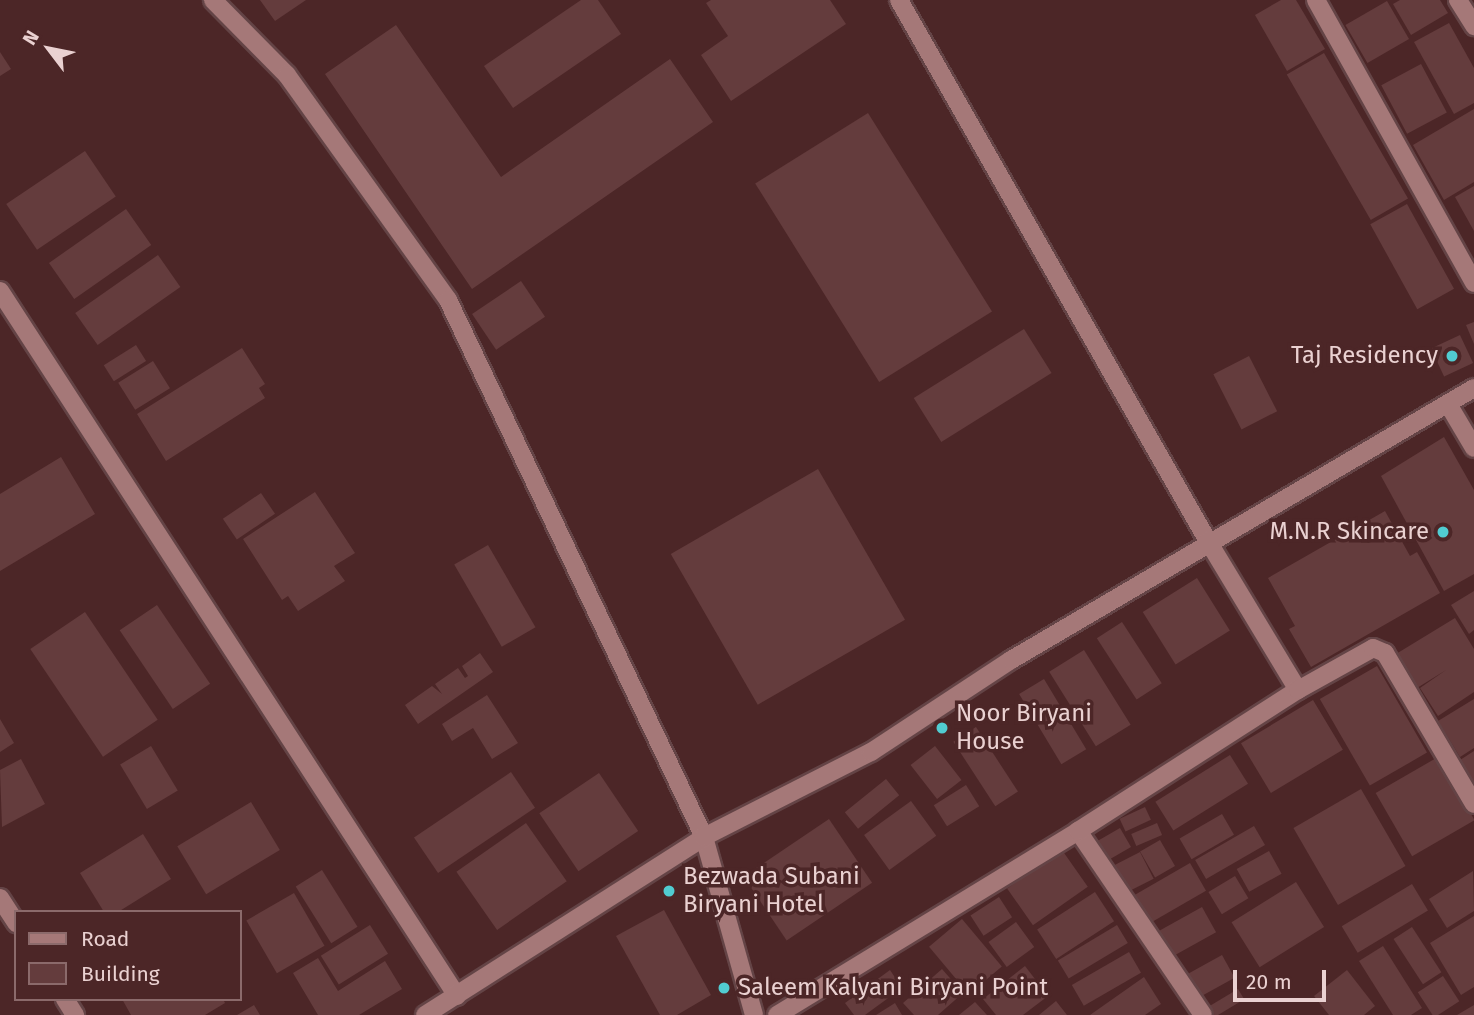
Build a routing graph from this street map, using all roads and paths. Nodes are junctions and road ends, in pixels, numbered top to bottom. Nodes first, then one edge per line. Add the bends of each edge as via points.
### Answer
1 (213, 0) edge
2 (899, 0) edge
3 (1316, 0) edge
4 (1458, 0) edge
5 (1474, 26) edge
6 (1474, 283) edge
7 (0, 291) edge
8 (1474, 388) edge
9 (1448, 404) junction
10 (1474, 448) edge
11 (1208, 541) junction
12 (1298, 690) junction
13 (1474, 804) edge
14 (1078, 831) junction
15 (704, 837) junction
16 (0, 898) edge
17 (14, 920) edge
18 (457, 996) junction
19 (425, 1015) edge
20 (754, 1015) edge
21 (777, 1015) edge
22 (1203, 1015) edge

1 - 15 street via 287,75 448,300
2 - 11 street
3 - 6 street
4 - 5 street
7 - 18 street
8 - 9 street
9 - 10 street
9 - 11 street
11 - 12 street
11 - 15 street via 1011,660 871,752
12 - 13 street via 1373,648 1385,653
12 - 14 street
14 - 21 street
14 - 22 street
15 - 18 street
15 - 20 street
16 - 17 street
18 - 19 street

